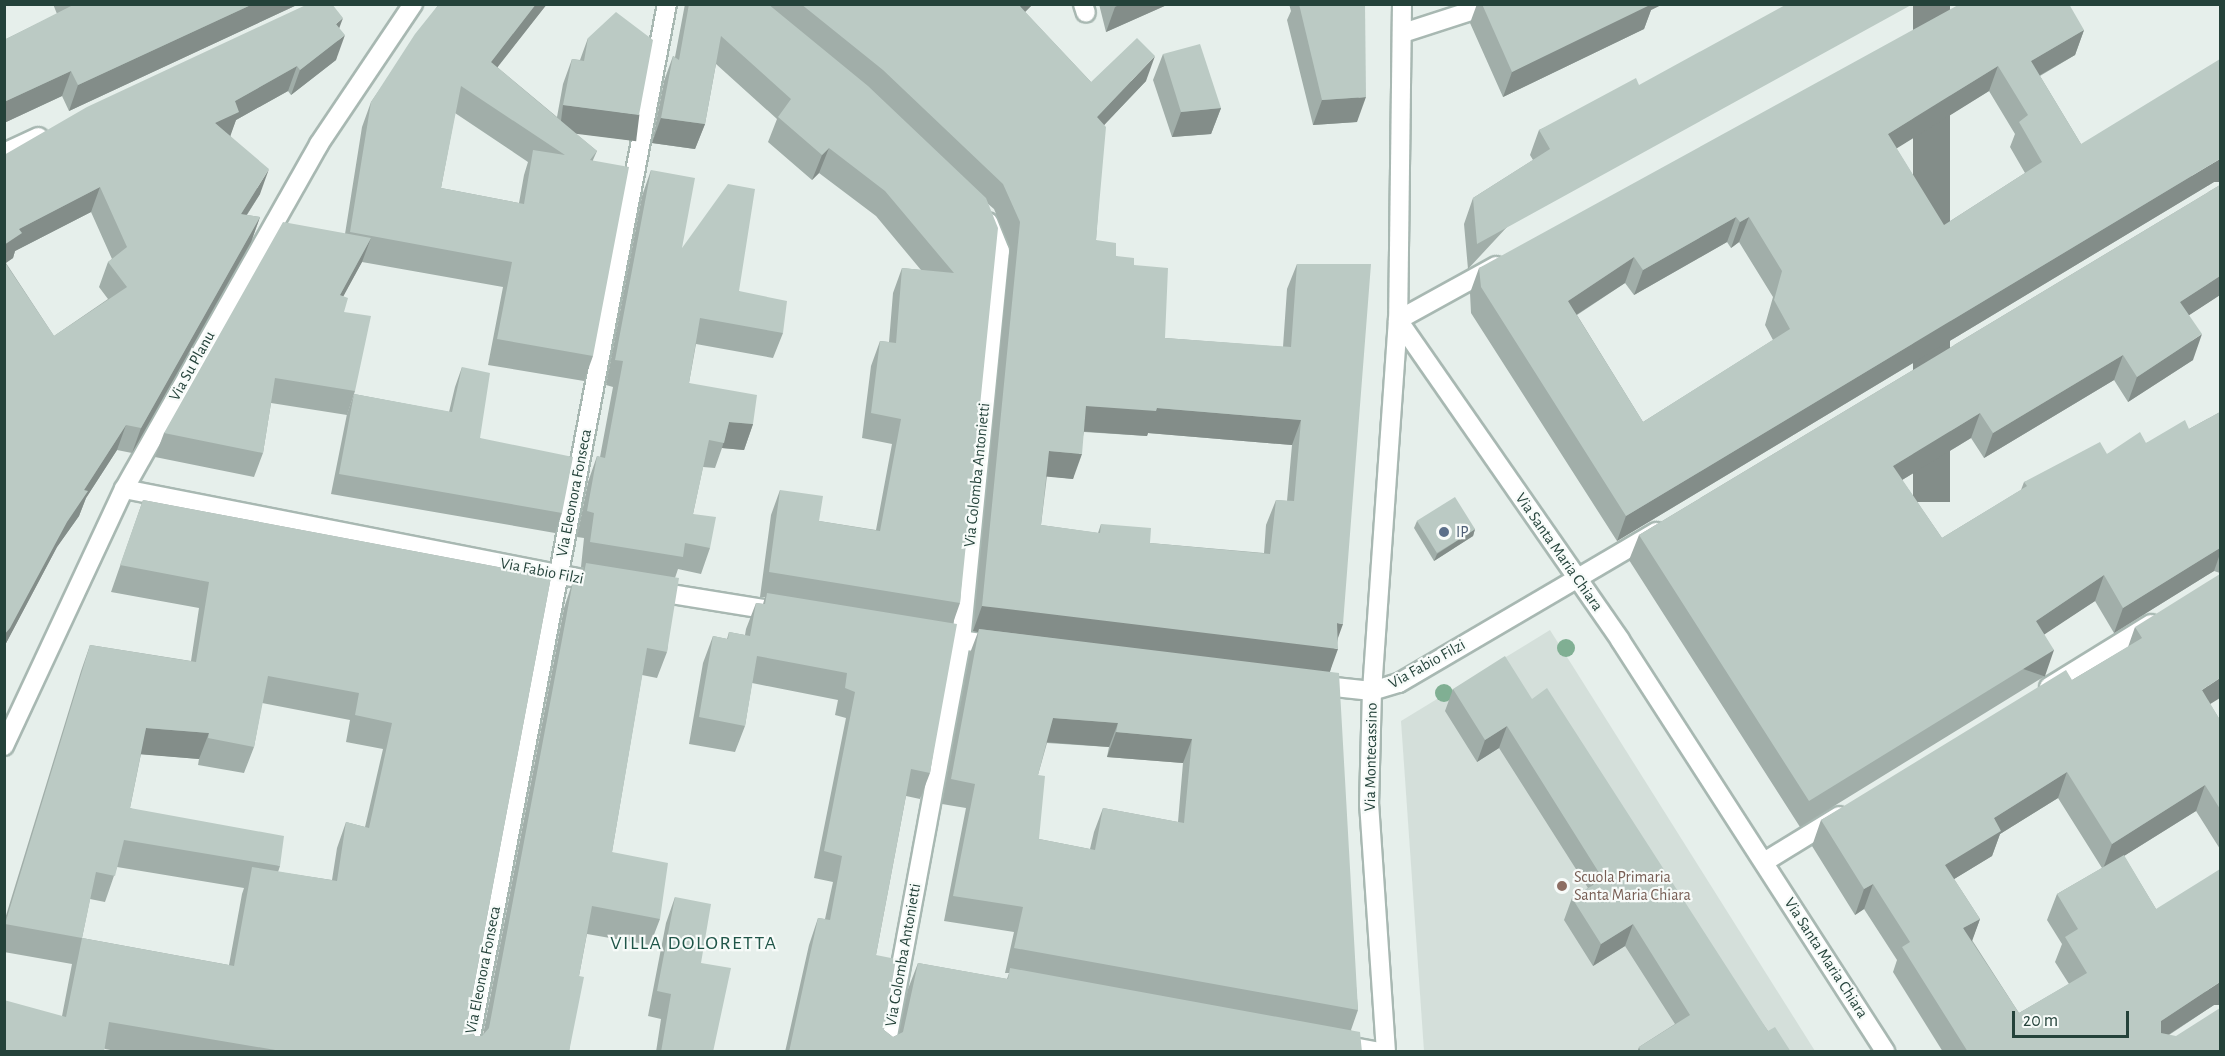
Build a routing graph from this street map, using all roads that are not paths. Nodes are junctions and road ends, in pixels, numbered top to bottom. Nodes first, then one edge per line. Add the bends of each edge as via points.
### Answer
1 (412, 4) edge
2 (667, 4) edge
3 (1402, 4) edge
4 (1493, 4) edge
5 (1403, 33) junction
6 (59, 128) edge
7 (4, 153) edge
8 (977, 208) edge
9 (1513, 257) edge
10 (1398, 320) junction
11 (124, 489) junction
12 (1671, 522) edge
13 (558, 575) junction
14 (1578, 578) junction
15 (2170, 612) edge
16 (799, 614) edge
17 (915, 633) edge
18 (961, 641) junction
19 (1019, 648) edge
20 (1298, 682) edge
21 (1372, 691) junction
22 (2030, 698) edge
23 (4, 746) edge
24 (1850, 809) edge
25 (1764, 862) junction
26 (901, 964) junction
27 (925, 969) edge
28 (1317, 1040) edge
29 (468, 1052) edge
30 (885, 1052) edge
31 (1380, 1052) edge
32 (1386, 1052) edge
33 (1886, 1052) edge

1 - 11 street, Via Su Planu via 319,144
2 - 13 street, Via Eleonora Fonseca
3 - 5 street
4 - 5 street
5 - 10 street
6 - 7 street
8 - 18 street, Via Colomba Antonietti via 986,217 1000,251
9 - 10 street
10 - 14 street, Via Santa Maria Chiara
10 - 21 street, Via Montecassino
11 - 13 street, Via Fabio Filzi
11 - 23 street, Via Su Planu
12 - 14 street, Via Fabio Filzi
13 - 16 street, Via Fabio Filzi
13 - 29 street, Via Eleonora Fonseca
14 - 21 street, Via Fabio Filzi via 1399,683
14 - 25 street, Via Santa Maria Chiara
15 - 22 street
17 - 18 street
18 - 19 street
18 - 26 street, Via Colomba Antonietti
20 - 21 street, Via Fabio Filzi
21 - 32 street, Via Montecassino via 1369,805
24 - 25 street
25 - 33 street, Via Santa Maria Chiara
26 - 27 street
26 - 30 street, Via Colomba Antonietti
28 - 31 street

